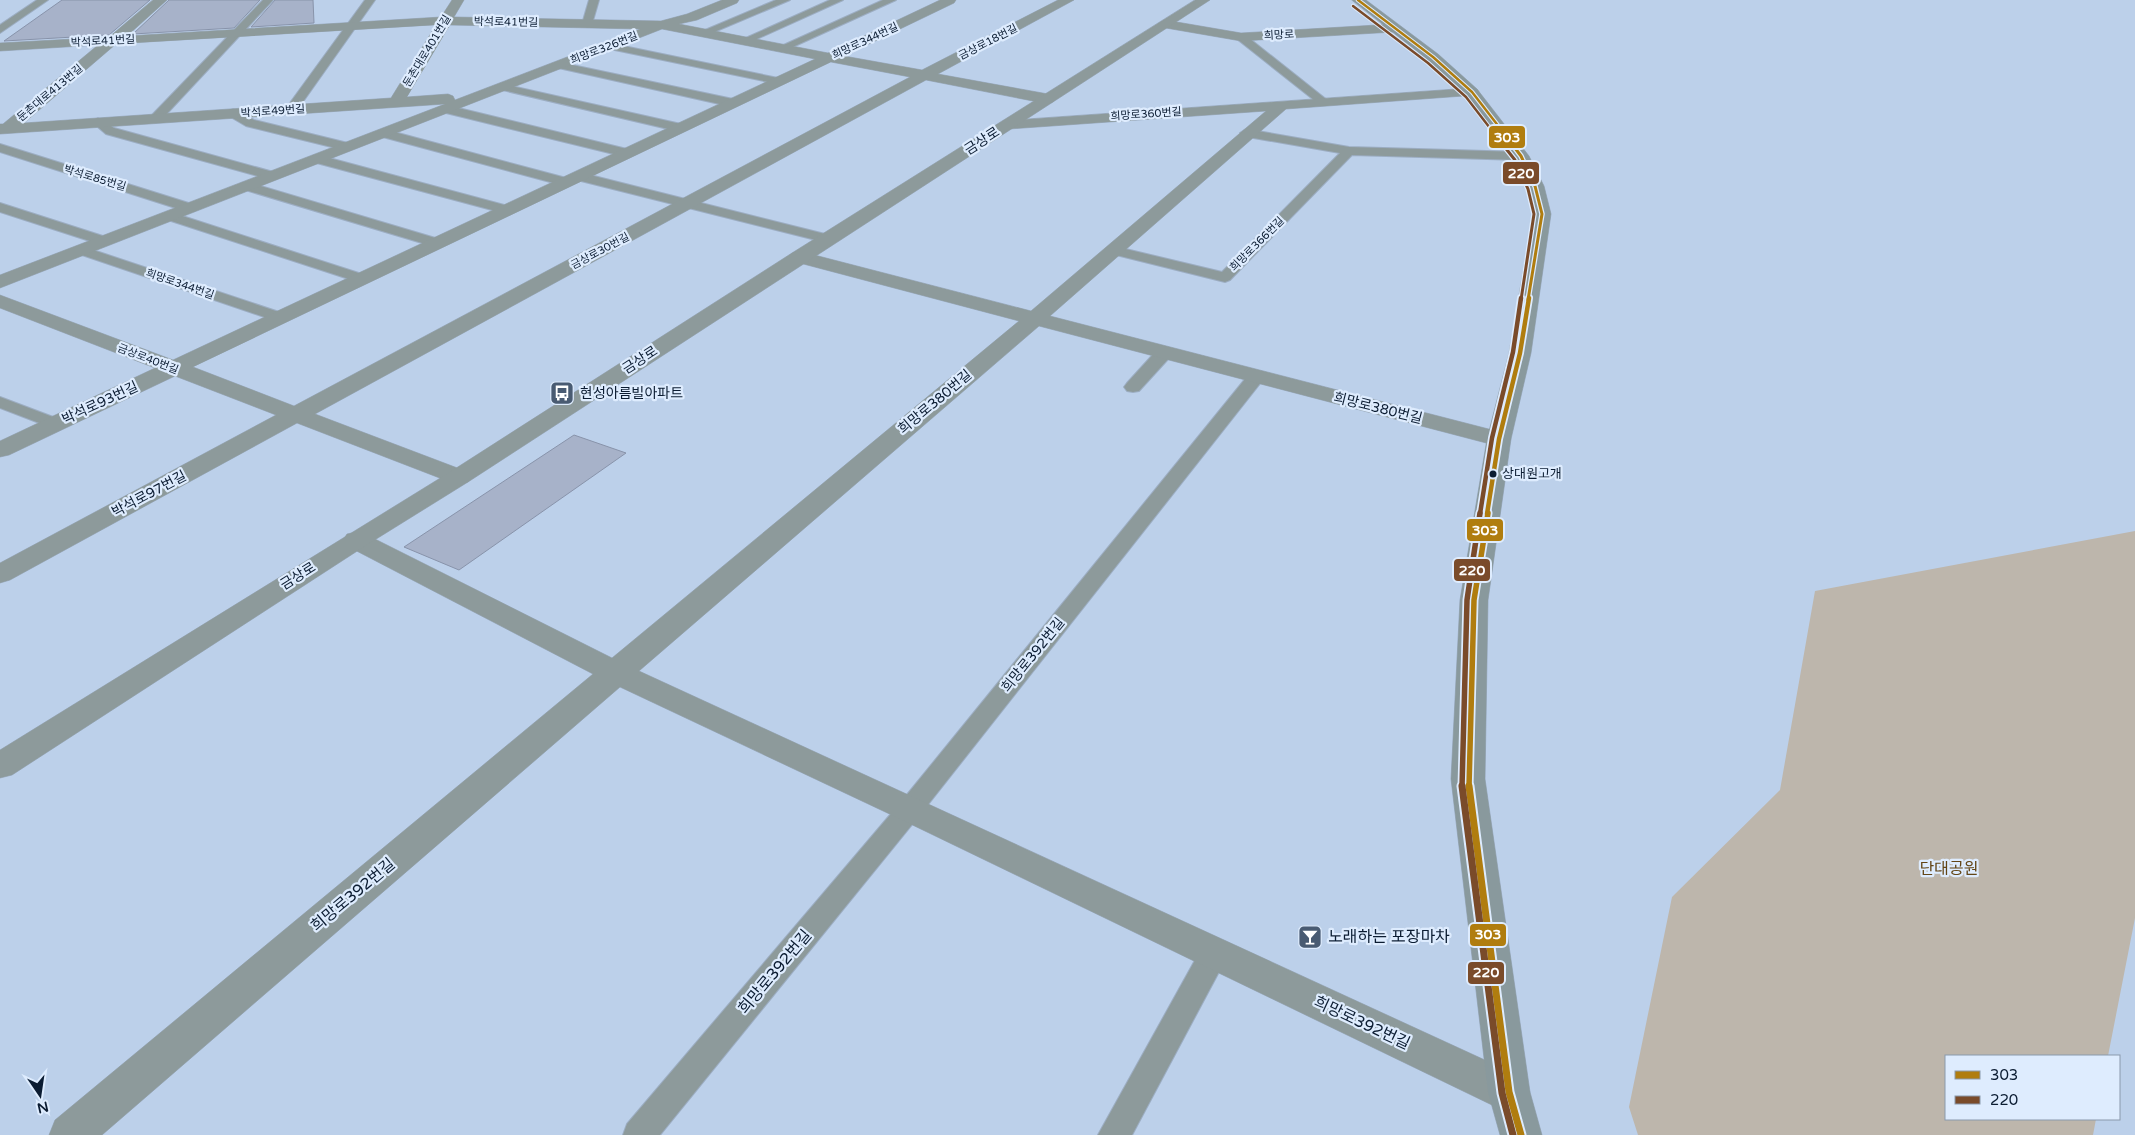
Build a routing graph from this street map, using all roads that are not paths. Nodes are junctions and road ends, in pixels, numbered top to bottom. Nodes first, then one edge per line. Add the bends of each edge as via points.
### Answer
1 (43, 0) edge
2 (162, 0) edge
3 (268, 0) edge
4 (370, 0) edge
5 (458, 0) edge
6 (594, 0) edge
7 (733, 0) edge
8 (784, 0) edge
9 (838, 0) edge
10 (891, 0) edge
11 (950, 0) edge
12 (1068, 0) edge
13 (1204, 0) edge
14 (1358, 0) edge
15 (681, 8) dead end
16 (444, 21) junction
17 (587, 24) junction
18 (666, 24) junction
19 (1165, 24) junction
20 (350, 27) junction
21 (1394, 28) junction
22 (0, 30) edge
23 (704, 33) junction
24 (236, 34) junction
25 (1241, 37) junction
26 (113, 41) junction
27 (744, 41) junction
28 (609, 46) junction
29 (0, 47) edge
30 (782, 48) junction
31 (830, 57) junction
32 (558, 65) junction
33 (924, 75) junction
34 (778, 80) junction
35 (502, 87) junction
36 (1472, 92) junction
37 (475, 98) junction
38 (1048, 99) junction
39 (1323, 102) junction
40 (396, 103) junction
41 (733, 103) junction
42 (1282, 105) junction
43 (446, 109) junction
44 (291, 110) junction
45 (233, 113) junction
46 (156, 118) junction
47 (98, 122) junction
48 (72, 124) junction
49 (1010, 124) junction
50 (4, 128) edge
51 (681, 128) junction
52 (821, 131) joint
53 (383, 133) junction
54 (1246, 133) junction
55 (348, 147) junction
56 (0, 148) edge
57 (1349, 151) junction
58 (626, 153) junction
59 (1521, 156) junction
60 (318, 159) junction
61 (272, 176) junction
62 (572, 179) junction
63 (247, 186) junction
64 (686, 204) junction
65 (0, 207) edge
66 (190, 208) junction
67 (507, 210) junction
68 (170, 216) junction
69 (828, 239) junction
70 (104, 241) junction
71 (437, 243) junction
72 (81, 250) junction
73 (1113, 250) junction
74 (799, 257) junction
75 (363, 278) junction
76 (0, 286) edge
77 (279, 318) junction
78 (1034, 319) junction
79 (1164, 352) junction
80 (173, 368) junction
81 (1256, 378) junction
82 (1133, 387) dead end
83 (0, 402) edge
84 (298, 414) junction
85 (55, 424) junction
86 (1499, 439) junction
87 (0, 450) edge
88 (459, 477) junction
89 (835, 486) joint
90 (356, 540) junction
91 (0, 574) edge
92 (614, 672) junction
93 (0, 766) edge
94 (910, 809) junction
95 (1214, 953) junction
96 (1509, 1092) junction
97 (81, 1126) edge
98 (640, 1135) edge
99 (1114, 1135) edge
100 (1521, 1135) edge

1 - 22 lane
2 - 26 street, 둔촌대로413번길
3 - 24 lane
4 - 20 lane
5 - 16 street, 둔촌대로401번길
6 - 17 lane
7 - 18 street, 희망로326번길
8 - 23 lane
9 - 27 lane
10 - 30 lane
11 - 31 street, 희망로344번길
12 - 33 street, 금상로18번길
13 - 19 street, 금상로
14 - 21 main road
15 - 18 street
16 - 17 street, 박석로41번길
16 - 20 street, 박석로41번길
16 - 40 street, 둔촌대로401번길
17 - 18 street, 박석로41번길
18 - 23 street, 금상로18번길
18 - 28 street, 희망로326번길
19 - 25 street, 희망로
19 - 38 street, 금상로
20 - 24 street, 박석로41번길
20 - 44 lane
21 - 25 street, 희망로
21 - 36 main road via 1434,56
23 - 27 street, 금상로18번길
24 - 26 street, 박석로41번길
24 - 46 lane
25 - 39 lane
26 - 29 street, 박석로41번길
26 - 50 street, 둔촌대로413번길
27 - 30 street, 금상로18번길
28 - 32 street, 희망로326번길
28 - 34 lane
30 - 31 street, 금상로18번길
31 - 33 street, 금상로18번길
31 - 34 street, 희망로344번길
32 - 35 street, 희망로326번길
32 - 41 lane
33 - 38 street, 금상로18번길
33 - 52 street, 금상로18번길
34 - 41 street, 희망로344번길
35 - 37 street, 희망로326번길
35 - 51 lane
36 - 39 street, 희망로360번길
36 - 59 main road
37 - 40 street, 박석로49번길
37 - 43 street
38 - 49 street, 금상로
39 - 42 street, 희망로360번길
40 - 44 street, 박석로49번길
41 - 51 street, 희망로344번길
42 - 49 street, 희망로360번길
42 - 54 street
43 - 53 street
43 - 58 lane
44 - 45 street, 박석로49번길
45 - 46 street, 박석로49번길
45 - 55 lane via 250,123
46 - 47 street, 박석로49번길
47 - 48 street, 박석로49번길
47 - 61 lane via 110,131
48 - 50 street, 박석로49번길
48 - 56 street, 박석로49번길
49 - 69 street, 금상로
51 - 58 street, 희망로344번길
52 - 64 street, 금상로30번길
53 - 55 street
53 - 62 lane
54 - 57 lane
54 - 73 street
55 - 60 street
56 - 66 lane, 박석로85번길
57 - 59 lane
57 - 73 lane, 희망로366번길 via 1224,277
58 - 62 street, 희망로344번길
59 - 86 main road via 1535,186 1542,214 1520,353
60 - 61 street
60 - 67 lane
61 - 63 street
62 - 64 lane
62 - 67 street, 희망로344번길
63 - 66 street
63 - 71 lane
64 - 69 lane
64 - 84 street, 금상로30번길
65 - 70 lane
66 - 68 street
67 - 71 street, 희망로344번길
68 - 70 street
68 - 75 lane
69 - 74 street, 금상로
70 - 72 street
71 - 75 street, 희망로344번길
72 - 76 street
72 - 77 lane, 희망로344번길
73 - 78 street, 희망로380번길
74 - 78 street, 희망로380번길
74 - 88 street, 금상로
75 - 77 street, 희망로344번길
76 - 80 street, 금상로40번길
77 - 80 street, 희망로344번길
78 - 79 street, 희망로380번길
78 - 89 street, 희망로380번길
79 - 81 street, 희망로380번길
79 - 82 lane
80 - 84 street, 금상로40번길
80 - 85 street, 박석로93번길
81 - 86 street, 희망로380번길
81 - 94 lane, 희망로392번길
83 - 85 lane, 박석로93번길
84 - 88 street, 금상로40번길
84 - 91 street, 박석로97번길
85 - 87 street, 박석로93번길
86 - 96 main road via 1474,600 1468,778
88 - 90 street, 금상로
89 - 92 street, 희망로392번길
90 - 92 street, 희망로392번길
90 - 93 street, 금상로
92 - 94 street, 희망로392번길
92 - 97 street, 희망로392번길
94 - 95 street, 희망로392번길
94 - 98 lane, 희망로392번길
95 - 96 street, 희망로392번길
95 - 99 lane
96 - 100 main road

